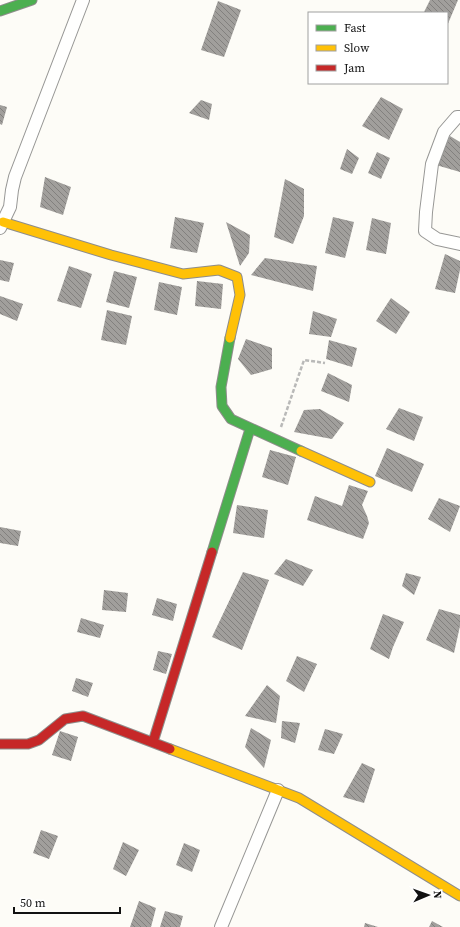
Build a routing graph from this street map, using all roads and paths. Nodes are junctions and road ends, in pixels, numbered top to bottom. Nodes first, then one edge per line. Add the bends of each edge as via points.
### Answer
1 (32, 0) edge
2 (83, 0) edge
3 (0, 12) edge
4 (460, 117) edge
5 (3, 219) edge
6 (460, 244) edge
7 (325, 364) dead end
8 (250, 429) junction
9 (276, 440) junction
10 (370, 482) dead end
11 (153, 742) junction
12 (0, 744) edge
13 (278, 790) junction
14 (460, 896) edge
15 (221, 927) edge

1 - 3 street
2 - 5 street via 16,177 10,208
4 - 6 street via 444,132 432,164 425,231 437,239
5 - 8 street via 111,255 183,274 219,270 237,277 240,295 221,387 222,406 231,419
7 - 9 path via 304,360
8 - 9 street
8 - 11 street
9 - 10 street
11 - 12 street via 83,716 65,719 39,740 28,744
11 - 13 street
13 - 14 street via 299,798
13 - 15 street

